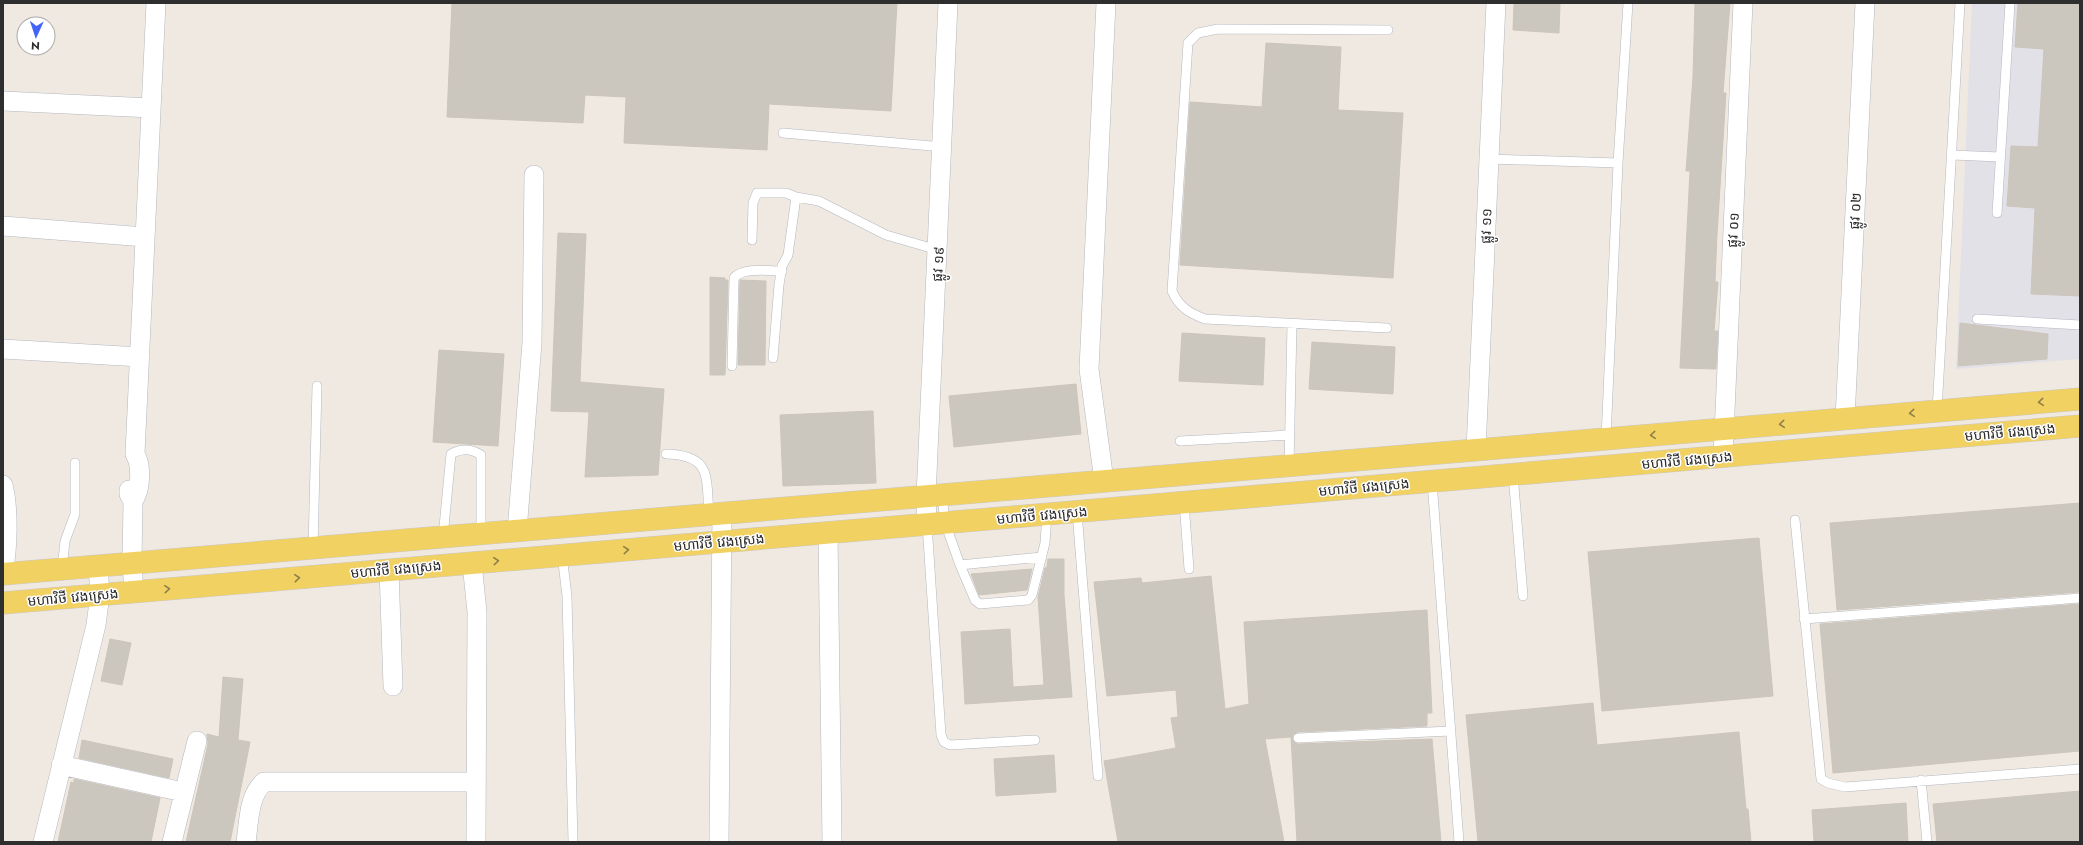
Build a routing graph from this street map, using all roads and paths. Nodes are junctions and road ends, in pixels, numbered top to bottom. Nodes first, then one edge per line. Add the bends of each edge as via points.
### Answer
1 (156, 3) edge
2 (948, 3) edge
3 (1106, 3) edge
4 (1496, 3) edge
5 (1628, 3) edge
6 (1743, 3) edge
7 (1865, 3) edge
8 (1960, 3) edge
9 (2010, 3) edge
10 (1388, 30) dead end
11 (3, 101) edge
12 (151, 108) junction
13 (783, 133) dead end
14 (943, 147) junction
15 (1952, 155) junction
16 (2000, 157) junction
17 (1489, 159) junction
18 (1618, 163) junction
19 (534, 175) dead end
20 (796, 197) junction
21 (1997, 213) dead end
22 (3, 226) edge
23 (145, 237) junction
24 (752, 240) dead end
25 (938, 250) junction
26 (782, 271) junction
27 (1977, 319) dead end
28 (1292, 324) junction
29 (2080, 325) edge
30 (1387, 328) dead end
31 (3, 349) edge
32 (140, 357) junction
33 (773, 358) dead end
34 (732, 366) dead end
35 (317, 386) dead end
36 (2080, 399) edge
37 (1937, 411) junction
38 (1845, 419) junction
39 (2080, 426) edge
40 (1723, 429) junction
41 (1290, 435) junction
42 (1606, 439) junction
43 (1180, 441) dead end
44 (1476, 450) junction
45 (666, 454) dead end
46 (1723, 457) junction
47 (75, 463) dead end
48 (1289, 466) junction
49 (1513, 474) junction
50 (1104, 481) junction
51 (1432, 481) junction
52 (3, 485) edge
53 (934, 496) junction
54 (1184, 502) junction
55 (1078, 512) junction
56 (716, 514) junction
57 (1047, 514) junction
58 (1795, 520) dead end
59 (936, 524) junction
60 (517, 531) junction
61 (828, 533) junction
62 (481, 534) junction
63 (442, 537) junction
64 (722, 542) junction
65 (313, 548) junction
66 (562, 555) junction
67 (1042, 557) junction
68 (472, 563) junction
69 (132, 564) junction
70 (960, 565) junction
71 (98, 566) junction
72 (1189, 568) dead end
73 (62, 569) junction
74 (389, 570) junction
75 (3, 574) edge
76 (134, 592) junction
77 (100, 594) junction
78 (1523, 596) dead end
79 (2080, 598) edge
80 (3, 603) edge
81 (1804, 619) junction
82 (393, 686) dead end
83 (1451, 731) junction
84 (1298, 738) dead end
85 (1035, 740) dead end
86 (197, 741) dead end
87 (61, 765) junction
88 (2080, 770) edge
89 (1098, 776) dead end
90 (1921, 780) junction
91 (476, 782) junction
92 (183, 792) junction
93 (43, 842) edge
94 (172, 842) edge
95 (246, 842) edge
96 (476, 842) edge
97 (573, 842) edge
98 (719, 842) edge
99 (832, 842) edge
100 (1460, 842) edge
101 (1927, 842) edge

1 - 12 street
2 - 14 street, ផ្លូវ ១៩
3 - 50 street via 1089,369
4 - 17 street, ផ្លូវ ១១
5 - 18 lane
6 - 40 street, ផ្លូវ ០១
7 - 38 street, ផ្លូវ ០២
8 - 15 lane
9 - 16 lane
10 - 28 lane via 1218,29 1198,33 1188,43 1172,291 1188,313 1205,319
11 - 12 street
12 - 23 street
13 - 14 lane
14 - 25 street, ផ្លូវ ១៩
15 - 16 lane
15 - 37 lane
16 - 21 lane
17 - 18 lane
17 - 44 street, ផ្លូវ ១១
18 - 42 lane
19 - 60 street via 532,343
20 - 24 lane via 786,193 757,193 753,203
20 - 25 lane via 819,201 886,235
20 - 26 lane via 788,254
22 - 23 street
23 - 32 street
25 - 53 street, ផ្លូវ ១៩
26 - 33 lane
26 - 34 lane via 744,272 734,278
27 - 29 lane
28 - 30 lane
28 - 41 lane
31 - 32 street
32 - 69 street via 135,454 139,460 138,494 133,501
35 - 65 lane
36 -> 37 main road, មហាវិថី វេងស្រេង
37 -> 38 main road, មហាវិថី វេងស្រេង
38 -> 40 main road, មហាវិថី វេងស្រេង
39 - 46 main road, មហាវិថី វេងស្រេង
40 -> 42 main road, មហាវិថី វេងស្រេង
40 - 46 street, ផ្លូវ ០១
41 - 43 lane
41 - 48 lane
42 - 44 main road, មហាវិថី វេងស្រេង
44 - 48 main road, មហាវិថី វេងស្រេង
45 - 56 lane via 678,454 699,462
46 - 49 main road, មហាវិថី វេងស្រេង
47 - 73 lane via 75,514 65,541
48 - 50 main road, មហាវិថី វេងស្រេង
49 - 51 main road, មហាវិថី វេងស្រេង
49 - 78 lane
50 - 53 main road, មហាវិថី វេងស្រេង
51 - 54 main road, មហាវិថី វេងស្រេង
51 - 83 lane
52 - 75 street via 6,496 6,559
53 - 56 main road, មហាវិថី វេងស្រេង
53 - 59 street, ផ្លូវ ១៩
54 - 55 main road, មហាវិថី វេងស្រេង
54 - 72 lane
55 - 57 main road, មហាវិថី វេងស្រេង
55 - 89 lane
56 - 60 main road, មហាវិថី វេងស្រេង
56 - 64 street
57 - 59 main road, មហាវិថី វេងស្រេង
57 - 67 lane
58 - 81 lane
59 - 61 main road, មហាវិថី វេងស្រេង
59 - 70 lane
59 - 85 lane via 941,736 944,742 950,745
60 - 62 main road, មហាវិថី វេងស្រេង
61 - 64 main road, មហាវិថី វេងស្រេង
61 - 99 street
62 - 63 main road, មហាវិថី វេងស្រេង
62 - 63 lane via 481,455 475,451 458,450 451,454
63 - 65 main road, មហាវិថី វេងស្រេង
66 -> 64 main road, មហាវិថី វេងស្រេង
64 - 98 street
65 - 69 main road, មហាវិថី វេងស្រេង
68 -> 66 main road, មហាវិថី វេងស្រេង
66 - 97 lane via 567,596
67 - 70 lane
67 - 70 lane via 1032,595 1024,602 980,604 975,600
68 - 74 main road, មហាវិថី វេងស្រេង
68 - 91 street via 477,612
69 - 71 main road, មហាវិថី វេងស្រេង
69 - 76 street
71 - 73 main road, មហាវិថី វេងស្រេង
71 - 77 street
73 - 75 main road, មហាវិថី វេងស្រេង
76 -> 74 main road, មហាវិថី វេងស្រេង
74 - 82 street
76 - 77 main road, មហាវិថី វេងស្រេង
77 - 80 main road, មហាវិថី វេងស្រេង
77 - 87 street via 96,625
79 - 81 lane
81 - 90 lane via 1821,779 1844,787
83 - 84 lane
83 - 100 lane
86 - 92 street
87 - 92 street
87 - 93 street
88 - 90 lane
90 - 101 lane
91 - 95 street via 264,782 253,796
91 - 96 street
92 - 94 street

